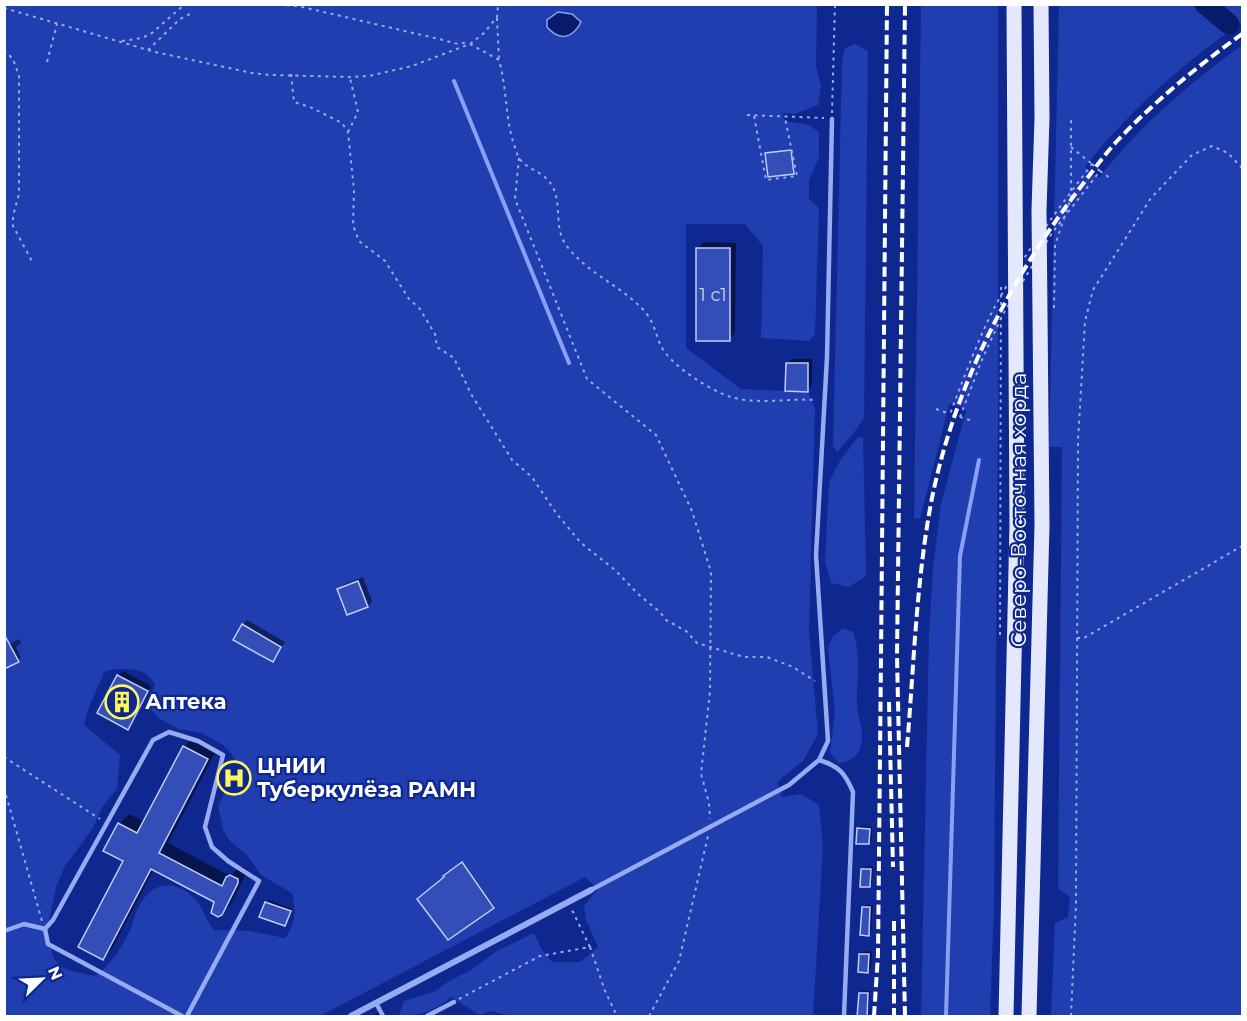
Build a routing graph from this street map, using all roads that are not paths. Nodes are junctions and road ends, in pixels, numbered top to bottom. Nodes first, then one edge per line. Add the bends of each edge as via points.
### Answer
1 (1014, 4) edge
2 (1041, 4) edge
3 (832, 119) road end
4 (819, 760) junction
5 (591, 890) joint
6 (45, 929) junction
7 (4, 932) edge
8 (454, 1002) road end
9 (375, 1004) junction
10 (182, 1017) edge
11 (187, 1017) edge
12 (351, 1017) edge
13 (382, 1017) edge
14 (427, 1017) edge
15 (844, 1017) edge
16 (1006, 1017) edge
17 (1029, 1017) edge

1 - 16 main road, Северо-Восточная хорда via 1017,525
2 - 17 main road, Северо-Восточная хорда via 1042,525
3 - 4 lane via 816,555 828,741
4 - 5 lane via 789,785
4 - 15 lane via 834,765 853,792
5 - 9 street
6 - 7 lane via 24,924
6 - 10 lane via 48,944
6 - 11 lane via 153,740 169,732 198,741 223,755 205,827 212,847 259,881
8 - 14 lane
9 - 12 street
9 - 13 lane

